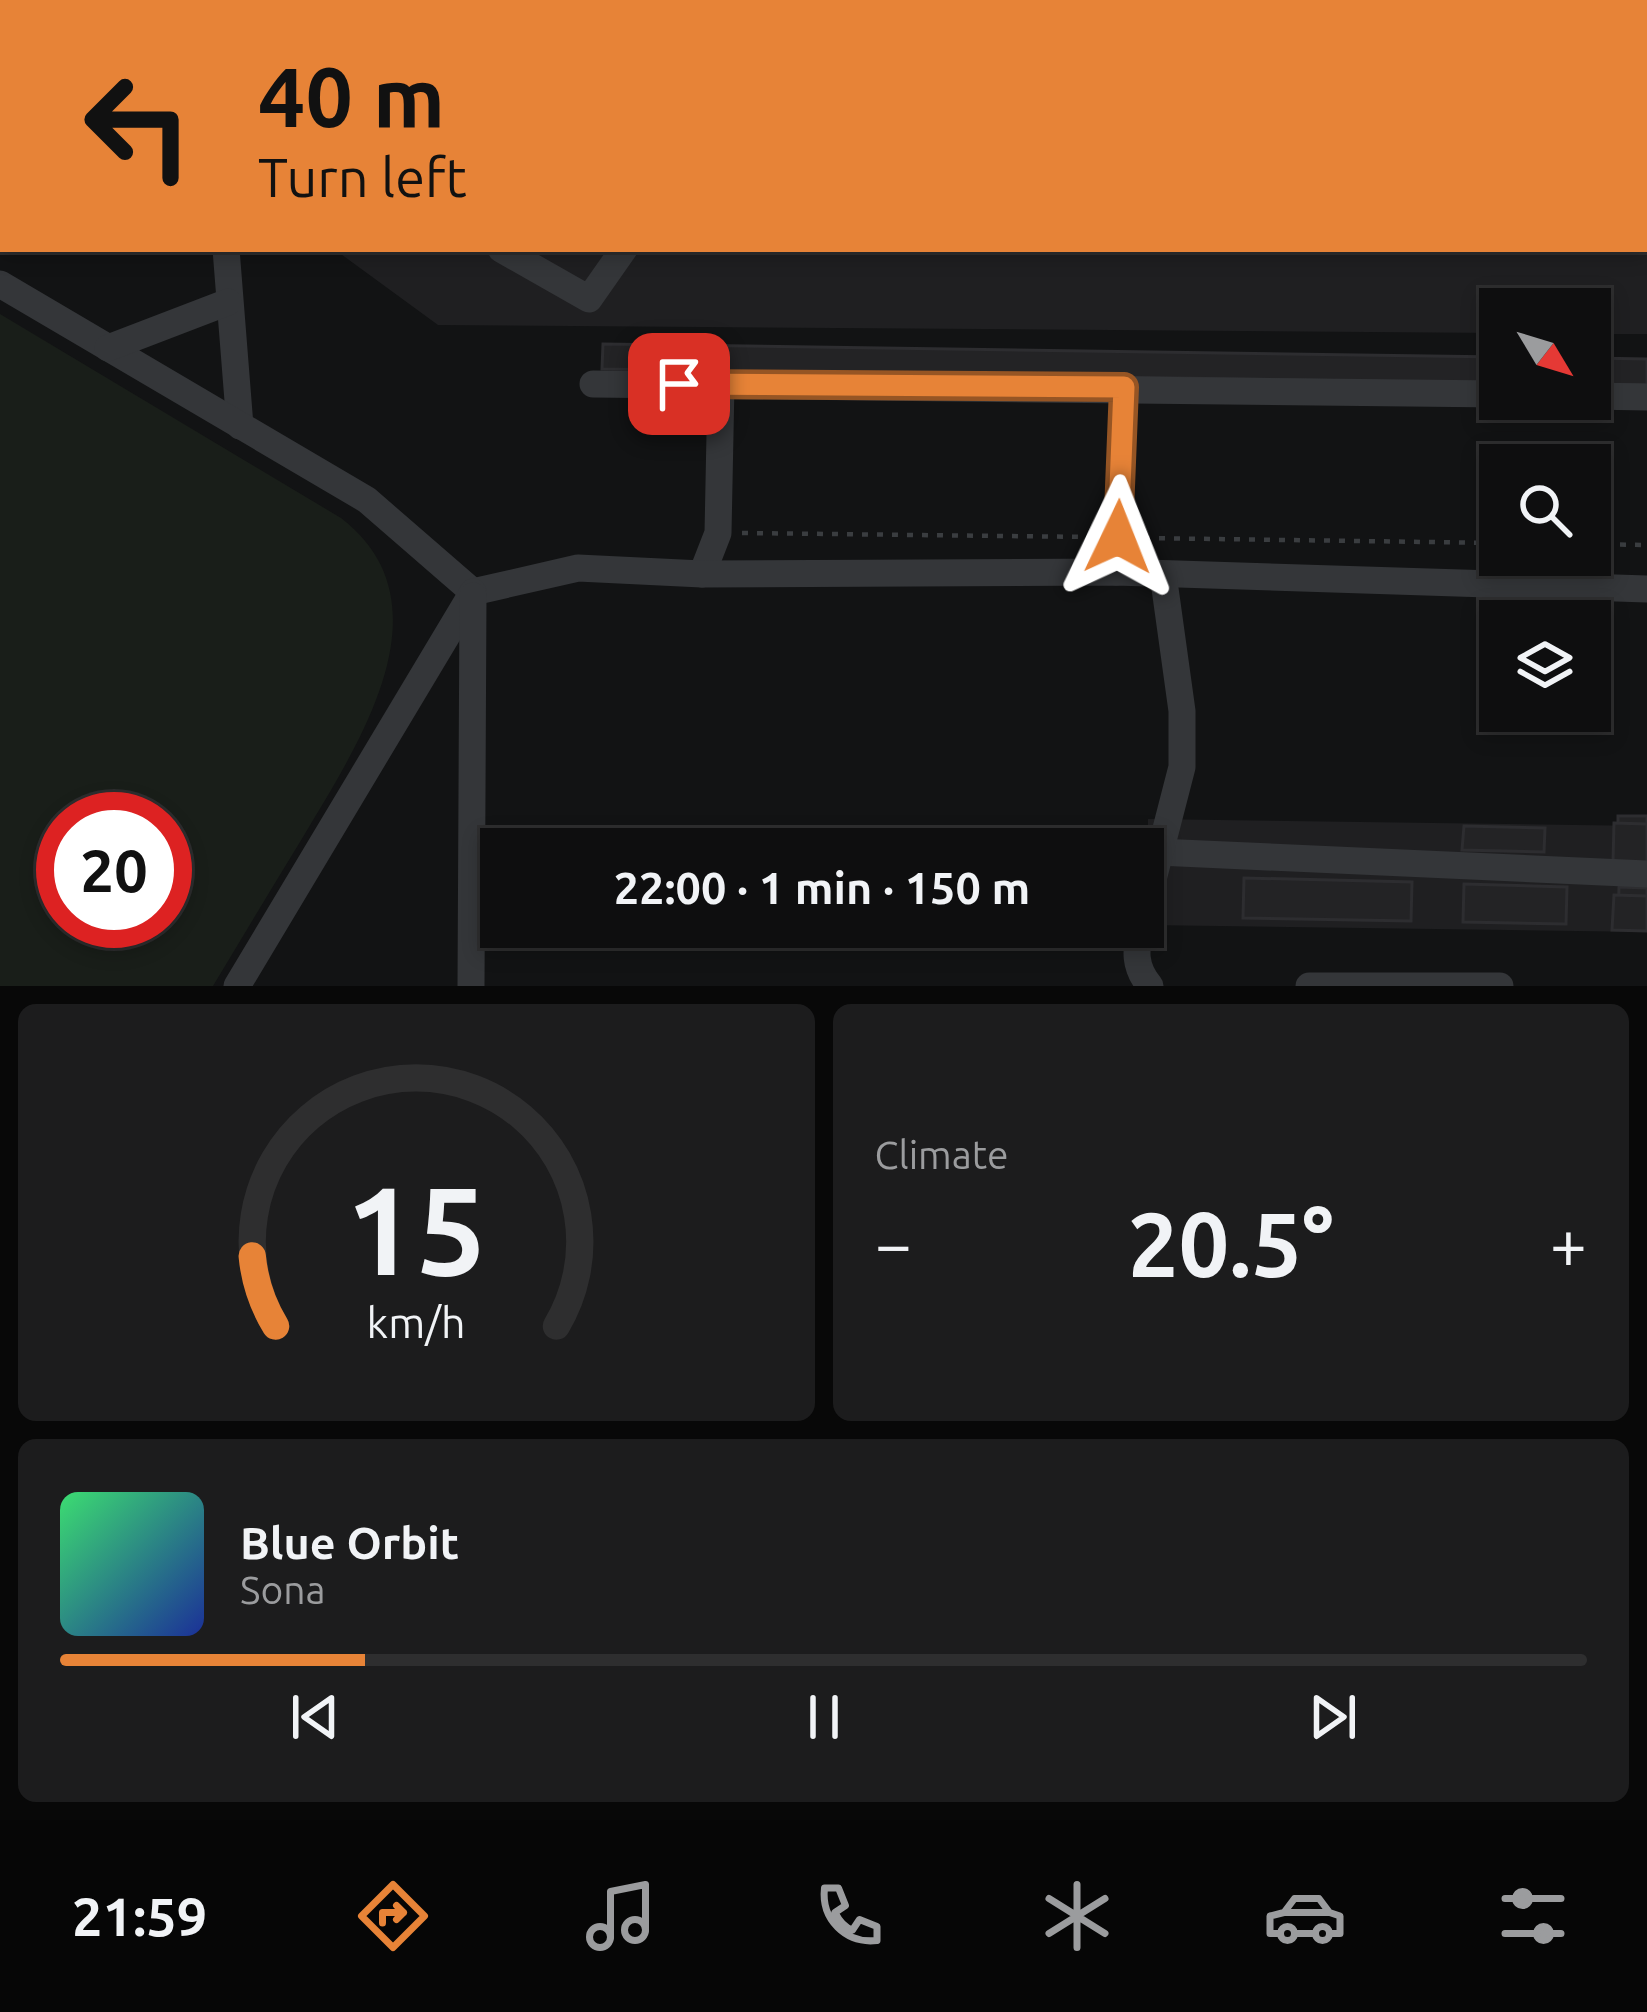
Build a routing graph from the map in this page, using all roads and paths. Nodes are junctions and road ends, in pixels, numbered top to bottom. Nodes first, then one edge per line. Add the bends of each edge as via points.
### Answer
1 (226, 252) edge
2 (506, 252) edge
3 (622, 252) edge
4 (0, 284) edge
5 (228, 302) junction
6 (108, 348) junction
7 (593, 384) dead end
8 (722, 384) junction
9 (1124, 387) junction
10 (1479, 394) edge
11 (1611, 396) edge
12 (1647, 397) edge
13 (240, 426) junction
14 (1611, 544) edge
15 (1647, 545) edge
16 (1116, 572) junction
17 (702, 574) junction
18 (1163, 574) junction
19 (1647, 589) edge
20 (473, 592) junction
21 (1164, 834) edge
22 (1164, 852) edge
23 (1647, 874) edge
24 (1136, 948) edge
25 (237, 986) edge
26 (470, 986) edge
27 (1150, 986) edge
28 (1309, 986) edge
29 (1500, 986) edge

1 - 5 street
2 - 3 street via 589,299
4 - 6 street
5 - 6 street
5 - 13 street
6 - 13 street
7 - 8 street
8 - 9 street
8 - 17 street via 718,533
9 - 10 street
9 - 16 street
11 - 12 street
13 - 20 street via 367,500
14 - 15 path
16 - 17 street
16 - 18 street
17 - 20 street via 578,568
18 - 19 street
18 - 21 street via 1182,730 1182,767
20 - 25 street
20 - 26 street
22 - 23 street
24 - 27 street
28 - 29 street

